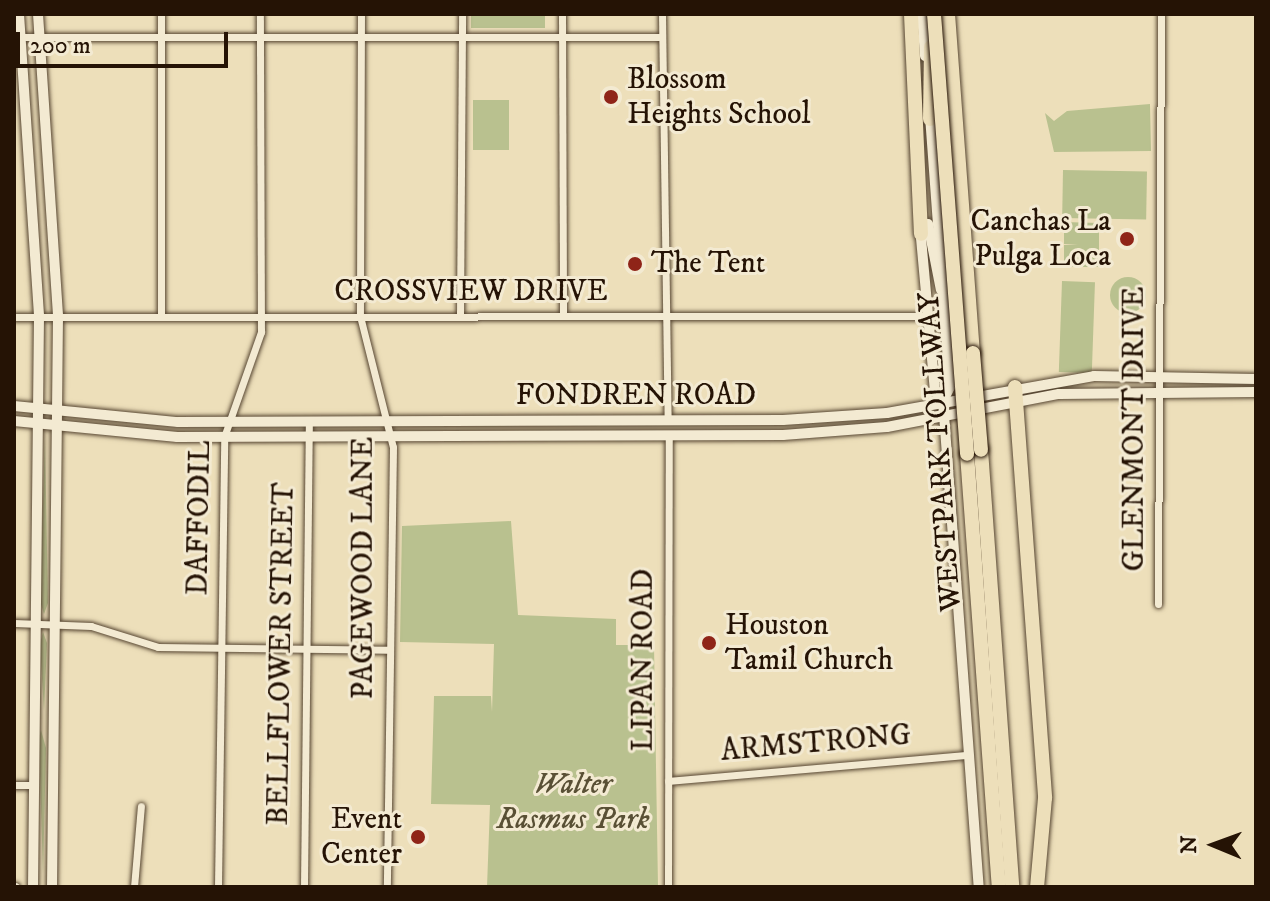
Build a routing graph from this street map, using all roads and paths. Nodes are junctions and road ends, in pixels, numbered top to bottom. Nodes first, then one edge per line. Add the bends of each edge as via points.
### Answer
1 (19, 14) edge
2 (38, 14) edge
3 (161, 14) edge
4 (260, 14) edge
5 (361, 14) edge
6 (462, 14) edge
7 (562, 14) edge
8 (662, 14) edge
9 (905, 14) edge
10 (911, 14) edge
11 (922, 14) edge
12 (933, 14) edge
13 (948, 14) edge
14 (1161, 14) edge
15 (16, 37) edge
16 (38, 37) junction
17 (462, 37) junction
18 (562, 37) junction
19 (662, 37) junction
20 (260, 38) junction
21 (361, 38) junction
22 (161, 39) junction
23 (930, 119) junction
24 (45, 131) junction
25 (25, 133) junction
26 (51, 224) junction
27 (32, 226) junction
28 (921, 226) junction
29 (944, 299) junction
30 (563, 314) junction
31 (39, 316) junction
32 (58, 316) junction
33 (161, 316) junction
34 (360, 316) junction
35 (460, 316) junction
36 (668, 316) junction
37 (928, 316) junction
38 (14, 317) edge
39 (260, 318) junction
40 (1160, 376) junction
41 (1255, 379) edge
42 (1160, 392) junction
43 (1255, 392) edge
44 (1016, 394) junction
45 (943, 401) junction
46 (14, 406) edge
47 (38, 408) junction
48 (56, 410) junction
49 (868, 415) junction
50 (944, 415) junction
51 (483, 420) junction
52 (572, 420) junction
53 (668, 420) junction
54 (719, 420) junction
55 (783, 420) junction
56 (14, 421) edge
57 (226, 421) junction
58 (309, 421) junction
59 (389, 422) junction
60 (38, 423) junction
61 (56, 425) junction
62 (868, 429) junction
63 (669, 432) junction
64 (482, 433) junction
65 (570, 433) junction
66 (608, 433) junction
67 (783, 435) junction
68 (391, 436) junction
69 (224, 437) junction
70 (308, 437) junction
71 (974, 452) junction
72 (1158, 604) dead end
73 (54, 622) junction
74 (14, 623) edge
75 (37, 623) junction
76 (222, 648) junction
77 (307, 649) junction
78 (388, 650) junction
79 (968, 755) junction
80 (668, 781) junction
81 (14, 785) edge
82 (35, 785) junction
83 (141, 806) dead end
84 (33, 887) edge
85 (52, 887) edge
86 (134, 887) edge
87 (218, 887) edge
88 (304, 887) edge
89 (387, 887) edge
90 (668, 887) edge
91 (979, 887) edge
92 (999, 887) edge
93 (1012, 887) edge
94 (1037, 887) edge

1 - 15 main road
2 - 16 main road
3 - 22 street
4 - 20 street, DAFFODIL
5 - 21 street, PAGEWOOD LANE
6 - 17 street
7 - 18 street
8 - 19 street
9 - 28 main road
10 - 28 highway
11 - 23 main road
12 - 23 highway
12 - 71 highway, WESTPARK TOLLWAY, bridge
13 - 71 highway, WESTPARK TOLLWAY, bridge via 973,353
14 - 40 street, GLENMONT DRIVE
15 - 16 street
15 - 25 main road
16 - 22 street
16 - 24 main road
17 - 18 street
17 - 21 street
17 - 35 street
18 - 19 street
18 - 30 street
19 - 36 street
20 - 21 street
20 - 22 street
20 - 39 street, DAFFODIL
21 - 34 street, PAGEWOOD LANE
22 - 33 street
23 - 29 main road
24 - 25 main road
24 - 26 main road
25 - 27 main road
26 - 27 main road
26 - 32 main road
27 - 31 main road
28 - 29 main road
28 - 37 main road
29 - 45 main road via 950,387
30 - 35 street, CROSSVIEW DRIVE
30 - 36 street, CROSSVIEW DRIVE
31 - 32 street, CROSSVIEW DRIVE
31 - 38 street, CROSSVIEW DRIVE
31 - 47 main road
32 - 33 street, CROSSVIEW DRIVE
32 - 48 main road
33 - 39 street, CROSSVIEW DRIVE
34 - 35 street, CROSSVIEW DRIVE
34 - 39 street, CROSSVIEW DRIVE
34 - 59 street, PAGEWOOD LANE
36 - 37 street, CROSSVIEW DRIVE
36 - 53 street
37 - 45 main road via 935,391
39 - 57 street, DAFFODIL via 255,367
40 - 41 main road, FONDREN ROAD
40 - 42 street, GLENMONT DRIVE
40 - 44 main road, FONDREN ROAD
41 - 43 main road
42 - 43 main road, FONDREN ROAD
42 - 44 main road, FONDREN ROAD
42 - 72 street, GLENMONT DRIVE
44 - 45 main road, FONDREN ROAD
44 - 50 main road, FONDREN ROAD
44 - 94 highway via 1045,798
45 - 49 main road, FONDREN ROAD
45 - 50 main road
46 - 47 main road, FONDREN ROAD
47 - 48 main road, FONDREN ROAD
47 - 60 main road
48 - 57 main road, FONDREN ROAD
48 - 61 main road
49 - 55 main road, FONDREN ROAD
49 - 62 main road
50 - 62 main road, FONDREN ROAD
50 - 79 main road
51 - 52 main road, FONDREN ROAD
51 - 59 main road, FONDREN ROAD
51 - 64 main road
52 - 53 main road, FONDREN ROAD
52 - 65 main road
53 - 54 main road, FONDREN ROAD
53 - 66 main road
54 - 55 main road, FONDREN ROAD
54 - 63 main road
55 - 67 main road
56 - 60 main road, FONDREN ROAD
57 - 58 main road, FONDREN ROAD
57 - 69 street, DAFFODIL
58 - 59 main road, FONDREN ROAD
58 - 70 street, BELLFLOWER STREET
59 - 68 street, PAGEWOOD LANE
60 - 61 main road, FONDREN ROAD
60 - 75 main road
61 - 69 main road, FONDREN ROAD
61 - 73 main road
62 - 67 main road, FONDREN ROAD
63 - 66 main road, FONDREN ROAD
63 - 67 main road, FONDREN ROAD
63 - 80 street, LIPAN ROAD
64 - 65 main road, FONDREN ROAD
64 - 68 main road, FONDREN ROAD
65 - 66 main road, FONDREN ROAD
68 - 70 main road, FONDREN ROAD
68 - 78 street, PAGEWOOD LANE
69 - 70 main road, FONDREN ROAD
69 - 76 street, DAFFODIL
70 - 77 street, BELLFLOWER STREET
71 - 92 highway, WESTPARK TOLLWAY
71 - 93 highway, WESTPARK TOLLWAY
73 - 75 street
73 - 76 street via 158,647
73 - 85 main road
74 - 75 street
75 - 82 main road
76 - 77 street
76 - 87 street, DAFFODIL
77 - 78 street
77 - 88 street, BELLFLOWER STREET
78 - 89 street, PAGEWOOD LANE
79 - 80 street, ARMSTRONG
79 - 91 main road
80 - 90 street, LIPAN ROAD
81 - 82 street
82 - 84 main road
83 - 86 street

